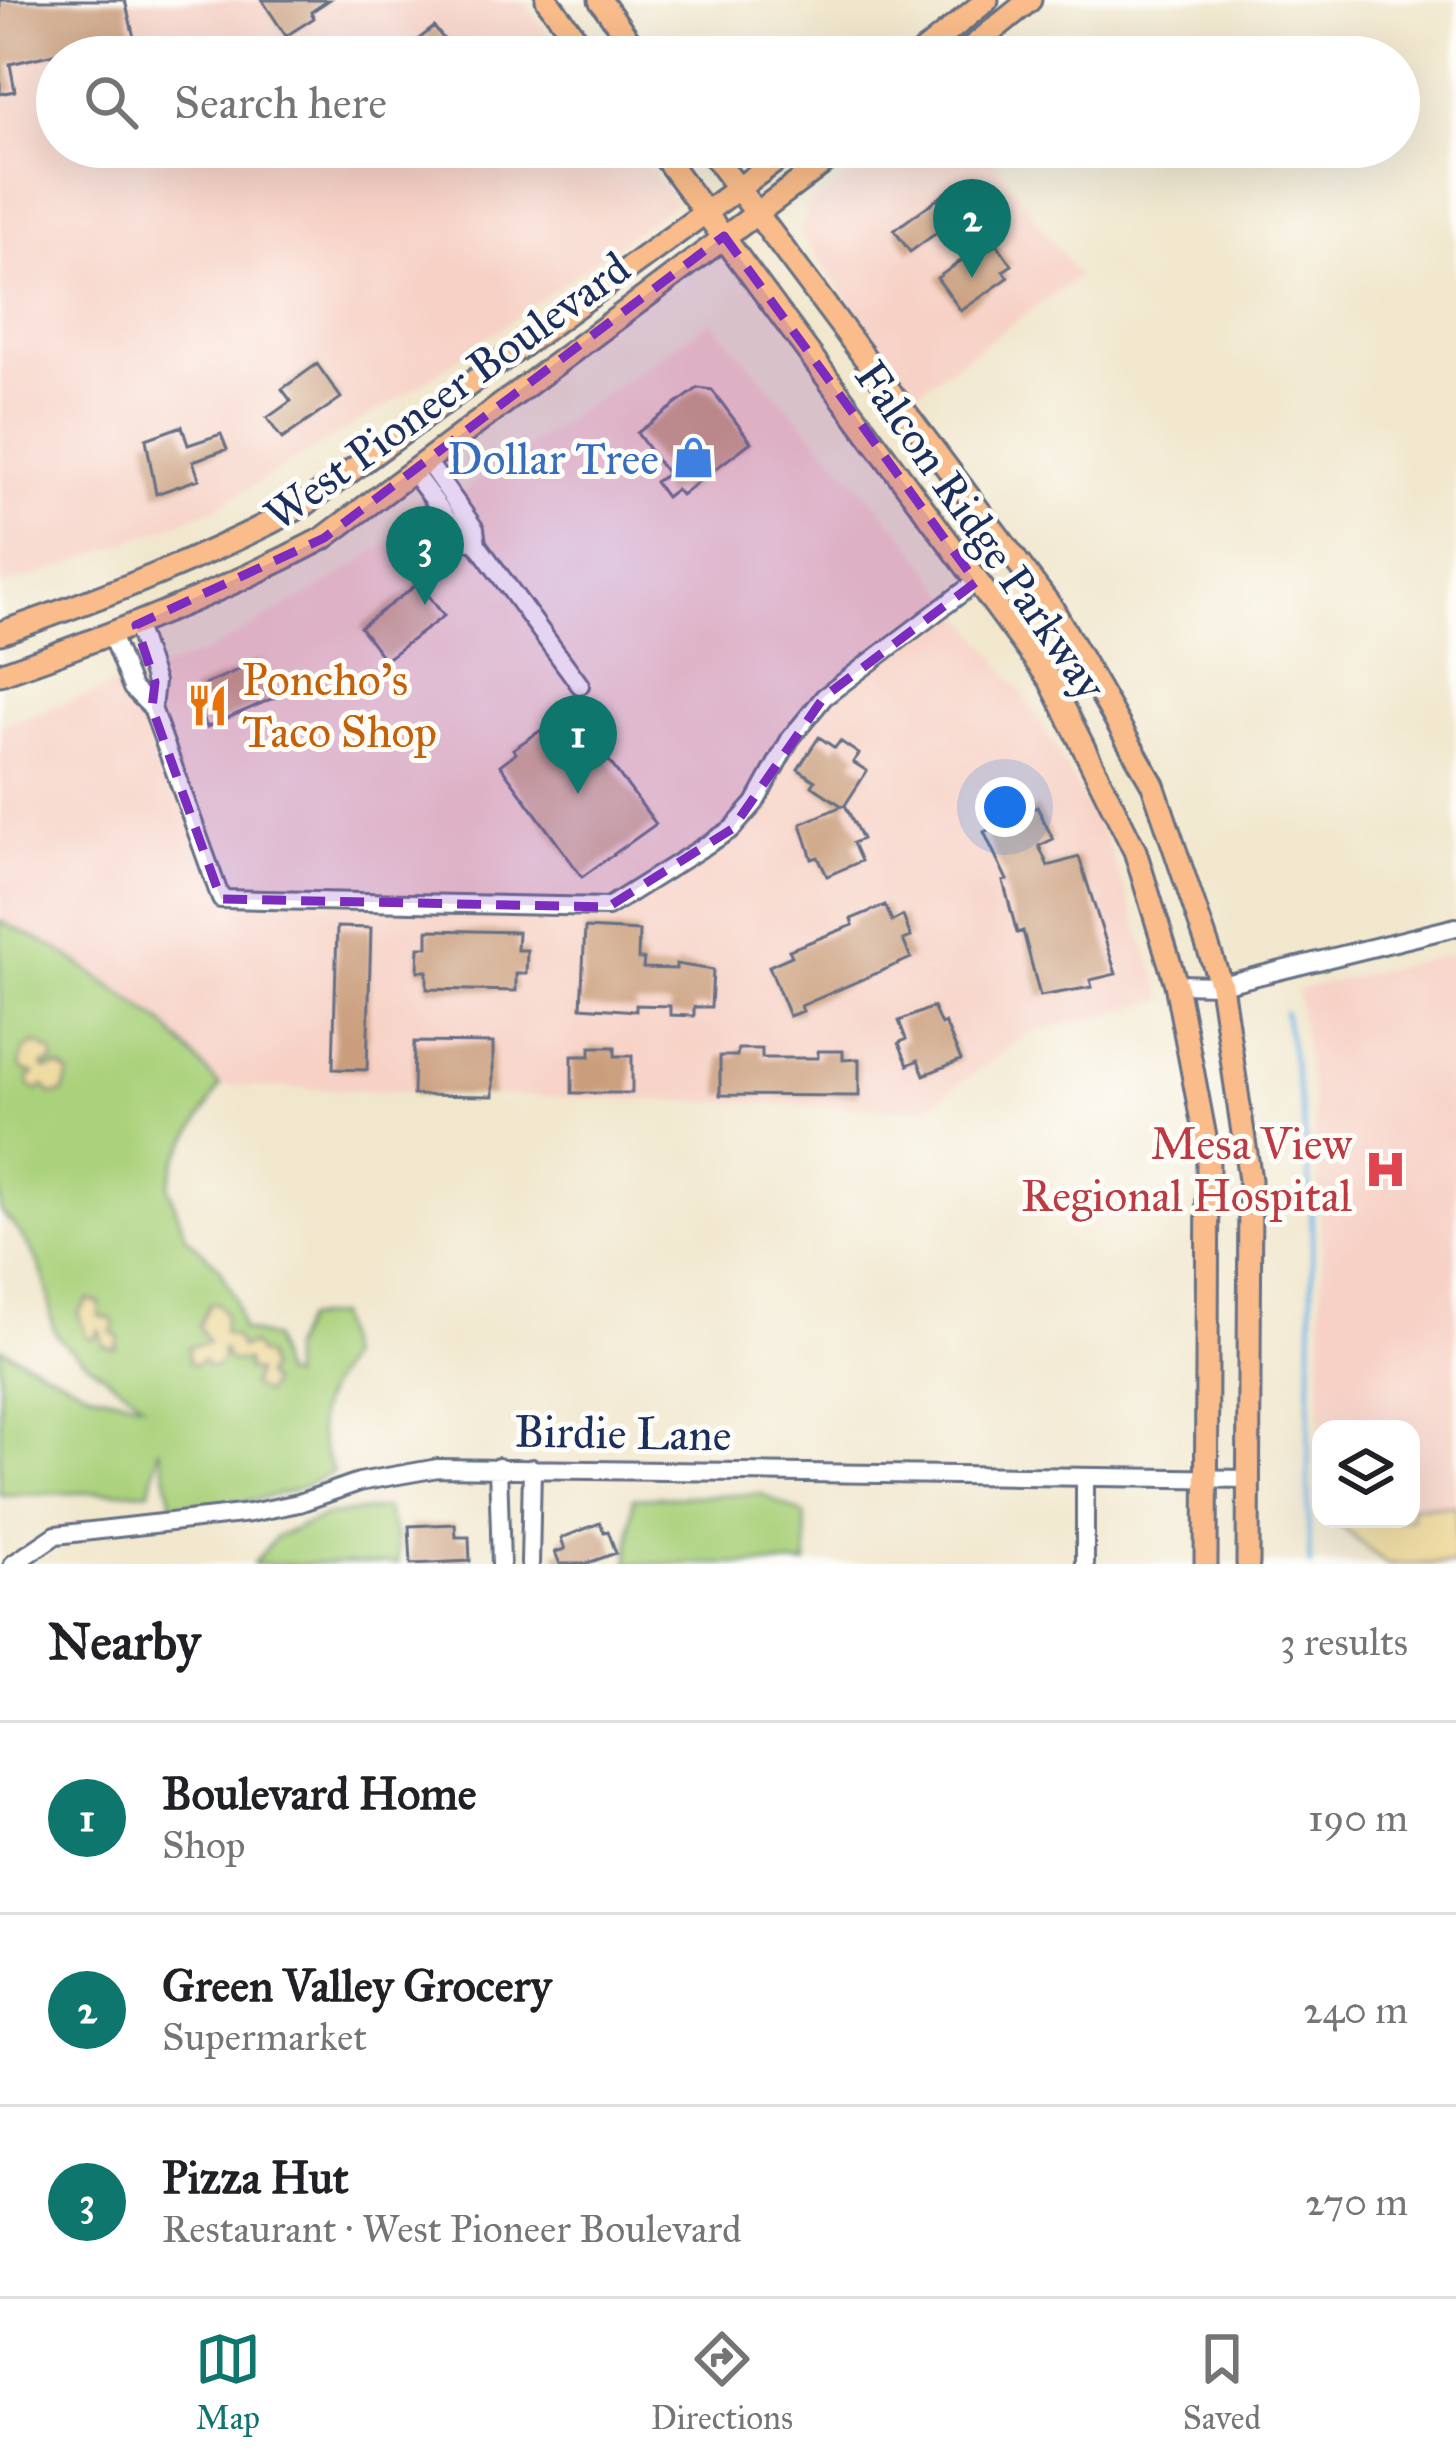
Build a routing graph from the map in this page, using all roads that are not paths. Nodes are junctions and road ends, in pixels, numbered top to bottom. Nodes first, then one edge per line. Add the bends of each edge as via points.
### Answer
1 (547, 0) edge
2 (600, 0) edge
3 (986, 0) edge
4 (1030, 0) edge
5 (958, 24) junction
6 (574, 36) edge
7 (626, 36) edge
8 (943, 36) edge
9 (949, 36) edge
10 (986, 36) edge
11 (673, 168) edge
12 (722, 168) edge
13 (766, 168) edge
14 (816, 168) edge
15 (738, 189) junction
16 (706, 212) junction
17 (755, 213) junction
18 (724, 236) junction
19 (419, 466) junction
20 (976, 582) junction
21 (125, 589) junction
22 (98, 600) junction
23 (136, 625) junction
24 (0, 633) edge
25 (111, 635) junction
26 (0, 674) edge
27 (580, 685) dead end
28 (152, 708) junction
29 (1456, 927) edge
30 (1176, 984) junction
31 (1221, 985) junction
32 (498, 1467) junction
33 (532, 1468) junction
34 (1085, 1477) junction
35 (1207, 1479) junction
36 (1249, 1479) junction
37 (530, 1517) junction
38 (497, 1518) junction
39 (13, 1564) edge
40 (501, 1564) edge
41 (530, 1564) edge
42 (1085, 1564) edge
43 (1206, 1564) edge
44 (1248, 1564) edge

1 - 6 main road
2 - 7 main road
3 - 5 main road
4 - 10 main road
5 - 8 main road
5 - 9 main road
11 - 16 main road, Falcon Ridge Parkway
12 - 15 main road, Falcon Ridge Parkway
13 - 15 main road, West Pioneer Boulevard
14 - 17 main road, West Pioneer Boulevard
15 - 16 main road, West Pioneer Boulevard
15 - 17 main road, Falcon Ridge Parkway
16 - 18 main road, Falcon Ridge Parkway
16 - 21 main road, West Pioneer Boulevard via 304,505
17 - 18 main road, West Pioneer Boulevard
17 - 31 main road, Falcon Ridge Parkway via 1052,608 1154,785
18 - 19 main road, West Pioneer Boulevard
18 - 20 main road, Falcon Ridge Parkway
19 - 23 main road, West Pioneer Boulevard via 324,538
19 - 27 street via 463,539 477,544
20 - 28 street via 824,697 732,829 608,907 220,898
20 - 30 main road, Falcon Ridge Parkway via 1050,680 1135,851
21 - 22 main road, West Pioneer Boulevard
21 - 23 main road
22 - 24 main road, West Pioneer Boulevard
22 - 25 main road
23 - 25 main road, West Pioneer Boulevard
23 - 28 street via 155,682
25 - 26 main road, West Pioneer Boulevard
25 - 28 street via 132,688
29 - 31 street
30 - 31 street
30 - 35 main road, Falcon Ridge Parkway via 1208,1154
31 - 36 main road, Falcon Ridge Parkway via 1250,1180
32 - 33 street, Birdie Lane
32 - 38 street
32 - 39 street, Birdie Lane via 437,1468 250,1513 56,1535
33 - 34 street, Birdie Lane
33 - 37 street
34 - 35 street, Birdie Lane
34 - 42 street
35 - 36 street, Birdie Lane
35 - 43 main road, Falcon Ridge Parkway
36 - 44 main road, Falcon Ridge Parkway
37 - 38 street
37 - 41 street
38 - 40 street

